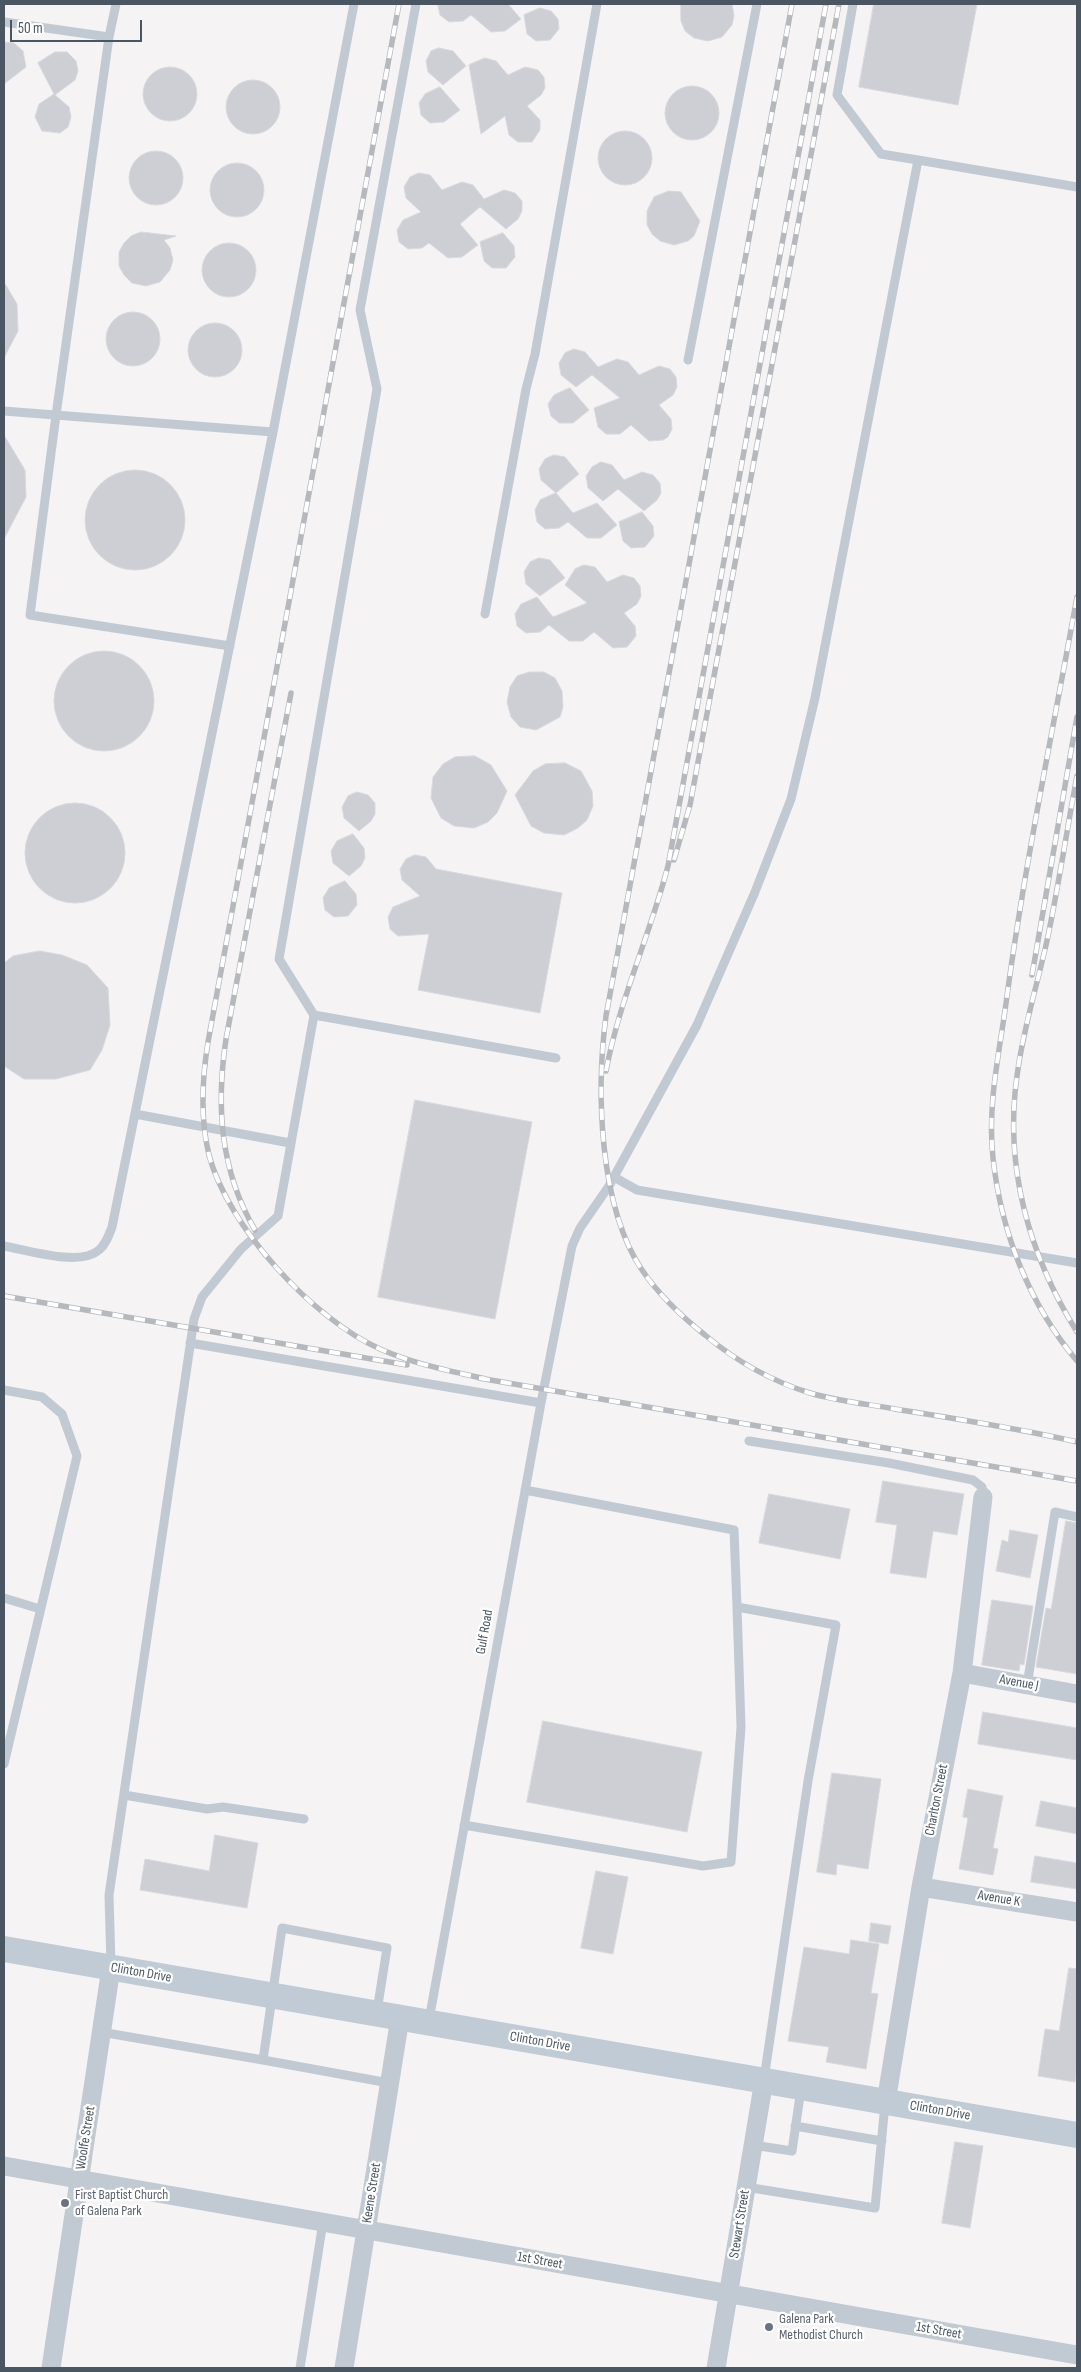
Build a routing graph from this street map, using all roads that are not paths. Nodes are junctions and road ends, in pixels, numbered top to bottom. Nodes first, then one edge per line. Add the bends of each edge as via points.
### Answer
1 (116, 4) edge
2 (354, 4) edge
3 (416, 4) edge
4 (597, 4) edge
5 (757, 4) edge
6 (853, 4) edge
7 (4, 22) edge
8 (109, 37) junction
9 (918, 160) junction
10 (1077, 187) edge
11 (688, 360) dead end
12 (4, 410) edge
13 (56, 415) junction
14 (273, 432) junction
15 (485, 614) dead end
16 (230, 646) junction
17 (314, 1014) junction
18 (556, 1058) dead end
19 (135, 1114) junction
20 (290, 1143) junction
21 (614, 1177) junction
22 (4, 1246) edge
23 (1077, 1264) edge
24 (190, 1343) junction
25 (4, 1390) edge
26 (541, 1403) junction
27 (749, 1441) dead end
28 (525, 1490) junction
29 (983, 1497) joint
30 (1077, 1516) edge
31 (4, 1598) edge
32 (737, 1607) junction
33 (40, 1609) junction
34 (962, 1673) junction
35 (1027, 1685) junction
36 (1077, 1694) edge
37 (4, 1764) edge
38 (124, 1795) junction
39 (304, 1819) dead end
40 (464, 1825) junction
41 (921, 1886) junction
42 (1077, 1912) edge
43 (4, 1949) edge
44 (111, 1968) junction
45 (272, 1995) junction
46 (388, 2016) junction
47 (428, 2023) junction
48 (102, 2032) junction
49 (263, 2060) junction
50 (764, 2080) junction
51 (389, 2082) junction
52 (801, 2087) junction
53 (886, 2102) junction
54 (795, 2126) junction
55 (1077, 2134) edge
56 (882, 2141) junction
57 (753, 2145) junction
58 (4, 2166) edge
59 (80, 2179) junction
60 (746, 2187) junction
61 (323, 2222) junction
62 (366, 2230) junction
63 (728, 2294) junction
64 (1077, 2355) edge
65 (51, 2368) edge
66 (300, 2368) edge
67 (344, 2368) edge
68 (716, 2368) edge

1 - 8 lane
2 - 14 lane
3 - 17 lane via 360,310 377,389 279,959
4 - 15 lane
5 - 11 lane
6 - 9 lane via 837,95 881,154
7 - 8 lane
8 - 13 lane
9 - 10 lane
9 - 21 lane, Gulf Road via 815,698 791,800 697,1024
12 - 13 lane
13 - 14 lane
13 - 16 lane via 30,615
14 - 16 lane
16 - 19 lane
17 - 18 lane
17 - 20 lane
19 - 20 lane
19 - 22 lane via 112,1227 108,1239 98,1251 85,1257 67,1258
20 - 24 lane via 278,1216 242,1249 202,1297
21 - 23 lane via 637,1190
21 - 26 lane, Gulf Road via 580,1228 572,1246
24 - 26 lane
24 - 38 lane
25 - 33 lane via 42,1397 62,1414 78,1456
26 - 28 lane, Gulf Road
27 - 29 lane via 973,1480 982,1486
28 - 32 lane via 734,1530
28 - 40 lane, Gulf Road
29 - 34 street, Charlton Street
30 - 35 lane via 1055,1512
31 - 33 lane
32 - 40 lane via 741,1727 731,1862 703,1866
32 - 50 lane via 836,1626 808,1781
33 - 37 lane
34 - 35 street, Avenue J
34 - 41 street, Charlton Street
35 - 36 street, Avenue J
38 - 39 lane via 207,1810 223,1807
38 - 44 lane via 109,1896
40 - 47 lane, Gulf Road
41 - 42 street, Avenue K
41 - 53 street, Charlton Street
43 - 44 main road, Clinton Drive
44 - 45 main road, Clinton Drive
44 - 48 street, Woolfe Street
45 - 46 main road, Clinton Drive
45 - 46 lane via 282,1928 387,1948
45 - 49 lane
46 - 47 main road, Clinton Drive
46 - 51 street, Keene Street
47 - 50 main road, Clinton Drive
48 - 49 lane
48 - 59 street, Woolfe Street
49 - 51 lane
50 - 52 main road, Clinton Drive
50 - 57 street, Stewart Street
51 - 62 street, Keene Street
52 - 53 main road, Clinton Drive
52 - 54 lane
53 - 55 main road, Clinton Drive
53 - 56 lane
54 - 56 lane
54 - 57 lane via 792,2151
56 - 60 lane via 875,2208
57 - 60 street, Stewart Street
58 - 59 street, 1st Street
59 - 61 street, 1st Street
59 - 65 street, Woolfe Street
60 - 63 street, Stewart Street
61 - 62 street, 1st Street
61 - 66 lane
62 - 63 street, 1st Street
62 - 67 street, Keene Street
63 - 64 street, 1st Street
63 - 68 street, Stewart Street

